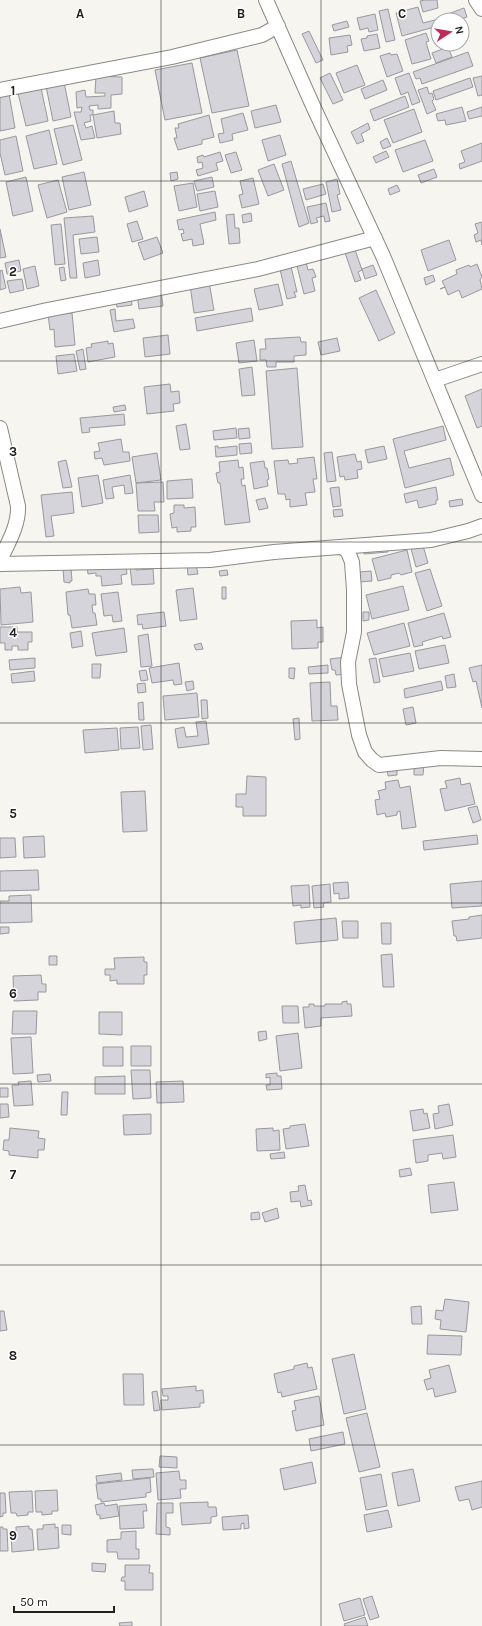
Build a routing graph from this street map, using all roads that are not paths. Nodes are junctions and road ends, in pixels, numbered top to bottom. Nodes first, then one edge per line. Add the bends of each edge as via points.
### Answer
1 (266, 0) edge
2 (476, 0) edge
3 (482, 9) edge
4 (278, 26) junction
5 (0, 90) edge
6 (375, 238) junction
7 (0, 321) edge
8 (482, 364) edge
9 (435, 380) junction
10 (0, 428) edge
11 (482, 494) edge
12 (482, 526) edge
13 (343, 546) junction
14 (0, 560) edge
15 (0, 564) edge
16 (482, 759) edge

1 - 4 street
2 - 3 street
4 - 5 street via 262,35 172,57
4 - 6 street
6 - 7 street via 258,269
6 - 9 street
8 - 9 street
9 - 11 street
10 - 14 street via 18,506 15,527
12 - 13 street via 431,540
13 - 15 street via 202,560
13 - 16 street via 352,562 354,590 354,632 348,662 349,684 365,752 379,765 441,758

